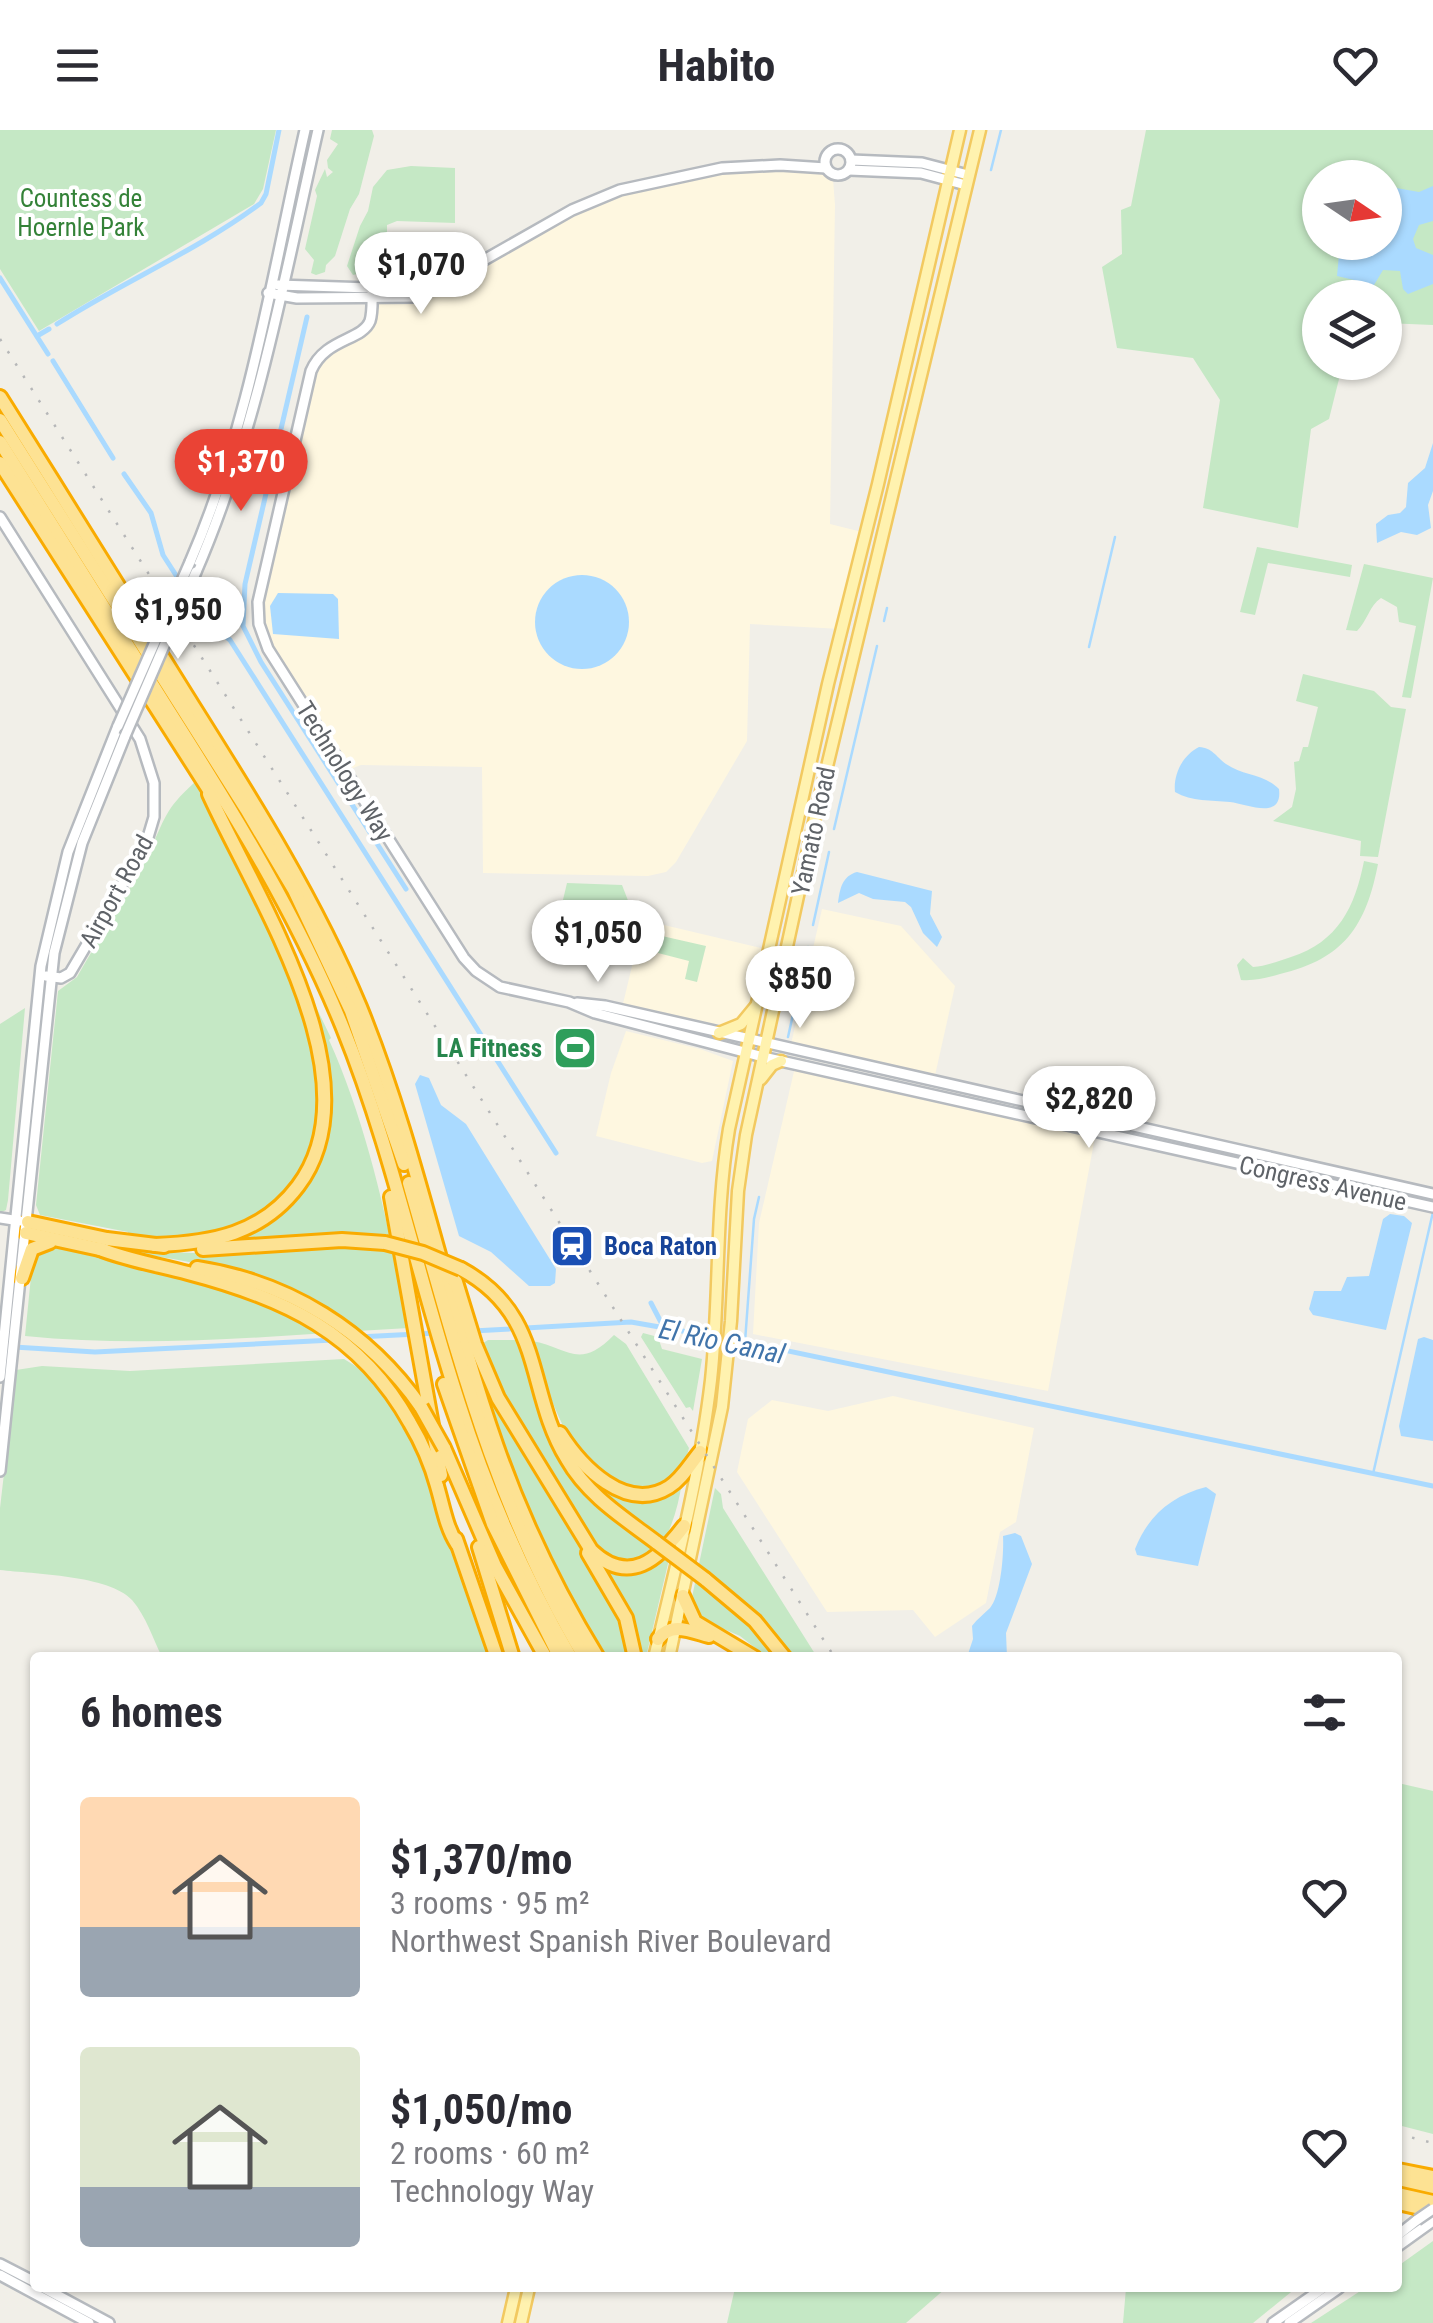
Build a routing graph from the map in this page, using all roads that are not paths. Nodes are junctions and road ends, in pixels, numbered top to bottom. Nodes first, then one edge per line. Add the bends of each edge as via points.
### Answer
1 (304, 130) edge
2 (318, 130) edge
3 (960, 130) edge
4 (980, 130) edge
5 (826, 163) junction
6 (850, 164) junction
7 (949, 173) junction
8 (967, 180) junction
9 (269, 288) junction
10 (282, 291) junction
11 (375, 294) junction
12 (911, 347) junction
13 (923, 365) junction
14 (0, 397) edge
15 (0, 420) edge
16 (0, 442) edge
17 (888, 446) junction
18 (0, 463) edge
19 (892, 499) junction
20 (0, 517) edge
21 (204, 783) junction
22 (45, 976) junction
23 (571, 1003) junction
24 (756, 1006) junction
25 (719, 1032) junction
26 (748, 1040) junction
27 (766, 1043) junction
28 (745, 1053) junction
29 (763, 1057) junction
30 (781, 1061) junction
31 (757, 1084) junction
32 (1430, 1193) edge
33 (1428, 1206) edge
34 (0, 1218) edge
35 (21, 1227) junction
36 (0, 1229) edge
37 (63, 1241) junction
38 (156, 1245) junction
39 (100, 1249) junction
40 (22, 1278) junction
41 (441, 1319) junction
42 (714, 1345) junction
43 (449, 1346) junction
44 (2, 1357) edge
45 (0, 1378) edge
46 (726, 1383) junction
47 (550, 1416) junction
48 (700, 1452) junction
49 (1, 1455) edge
50 (0, 1471) edge
51 (465, 1497) junction
52 (684, 1526) junction
53 (582, 1536) junction
54 (457, 1544) junction
55 (683, 1596) junction
56 (676, 1628) junction
57 (658, 1640) junction
58 (730, 1643) junction
59 (495, 1652) edge
60 (512, 1652) edge
61 (543, 1652) edge
62 (557, 1652) edge
63 (568, 1652) edge
64 (582, 1652) edge
65 (595, 1652) edge
66 (634, 1652) edge
67 (655, 1652) edge
68 (670, 1652) edge
69 (745, 1652) edge
70 (780, 1652) edge
71 (1402, 2171) edge
72 (1433, 2178) edge
73 (1402, 2180) edge
74 (1433, 2187) edge
75 (1402, 2195) edge
76 (1433, 2202) edge
77 (1402, 2205) edge
78 (1432, 2216) edge
79 (1402, 2231) edge
80 (1402, 2242) edge
81 (0, 2264) edge
82 (0, 2275) edge
83 (30, 2279) edge
84 (30, 2291) edge
85 (32, 2292) edge
86 (51, 2292) edge
87 (521, 2292) edge
88 (524, 2292) edge
89 (1317, 2292) edge
90 (1333, 2292) edge
91 (512, 2306) junction
92 (89, 2323) edge
93 (109, 2323) edge
94 (508, 2323) edge
95 (519, 2323) edge
96 (1273, 2323) edge
97 (1289, 2323) edge

1 - 9 main road
2 - 10 main road
3 - 7 main road, Yamato Road
4 - 8 main road, Yamato Road
5 - 6 main road via 838,175
5 - 6 main road via 839,149
5 - 11 main road via 713,170 620,190 572,210 450,282
6 - 7 main road via 896,160
7 - 8 main road
7 - 12 main road, Yamato Road
8 - 13 main road, Yamato Road
9 - 10 main road
9 - 22 main road, bridge via 218,493 68,852
10 - 11 main road
10 - 22 main road, bridge via 240,458 76,860
11 - 23 main road, Technology Way via 370,332 329,347 309,376 262,582 263,638 468,962 500,987
12 - 13 main road
12 - 17 main road, Yamato Road
13 - 19 main road, Yamato Road
14 - 41 highway via 266,822 346,975 382,1064 444,1271
15 - 41 highway via 256,824 312,924 378,1083
16 - 41 highway via 241,826 305,943 370,1100
17 - 19 main road via 882,489
17 - 24 main road, Yamato Road
18 - 21 highway
19 - 27 main road, Yamato Road
20 - 22 main road, Airport Road via 140,739 154,783 154,817 138,859 70,973
21 - 38 highway via 301,994 324,1072 326,1119 306,1174 268,1216 221,1238
21 - 41 highway via 306,963
22 - 35 main road
23 - 25 main road, Technology Way
23 - 28 main road, Technology Way
24 - 25 main road via 741,1024
24 - 26 main road, Yamato Road
25 - 26 main road, Technology Way
26 - 27 main road, Congress Avenue
26 - 28 main road, Yamato Road
27 - 29 main road, Yamato Road
27 - 32 main road, Congress Avenue
28 - 29 main road, Congress Avenue
28 - 42 main road, Yamato Road via 720,1187
29 - 30 main road, Congress Avenue
29 - 31 main road, Yamato Road
30 - 31 main road
30 - 33 main road, Congress Avenue
31 - 46 main road, Yamato Road via 738,1191
34 - 35 main road
35 - 36 main road
35 - 37 highway
35 - 38 highway
35 - 40 main road
35 - 44 main road
37 - 39 highway
37 - 40 highway via 34,1247
38 - 47 highway, bridge via 342,1240 386,1244 461,1268 510,1312
39 - 51 highway, bridge via 242,1277 338,1322 374,1351 421,1407
39 - 54 highway via 262,1294 320,1324 355,1352 413,1426
40 - 49 main road
41 - 43 highway
41 - 43 highway
42 - 46 main road
42 - 48 main road, Yamato Road
43 - 53 highway via 502,1406
43 - 54 highway via 442,1481
43 - 62 highway via 465,1453
43 - 63 highway via 498,1511
43 - 64 highway via 514,1520
43 - 65 highway via 552,1577
44 - 45 main road
46 - 55 main road, Yamato Road
47 - 48 highway via 585,1465 631,1494 668,1488
47 - 70 highway, bridge via 582,1481 755,1621
48 - 52 main road, Yamato Road
49 - 50 main road
51 - 60 highway
51 - 61 highway
52 - 53 highway via 660,1556 632,1567 601,1559
52 - 57 main road, Yamato Road
53 - 66 highway via 626,1618
54 - 59 highway
55 - 56 main road, Yamato Road
55 - 58 highway via 695,1622
56 - 57 highway
56 - 58 highway
56 - 68 main road, Yamato Road
57 - 67 main road, Yamato Road
58 - 69 highway
71 - 72 highway
73 - 74 highway
75 - 76 highway
77 - 78 highway
78 - 79 main road, bridge
78 - 80 main road
81 - 83 main road
82 - 84 main road
85 - 92 main road
86 - 93 main road
87 - 91 main road
88 - 95 main road
89 - 96 main road
90 - 97 main road
91 - 94 main road
91 - 95 main road

